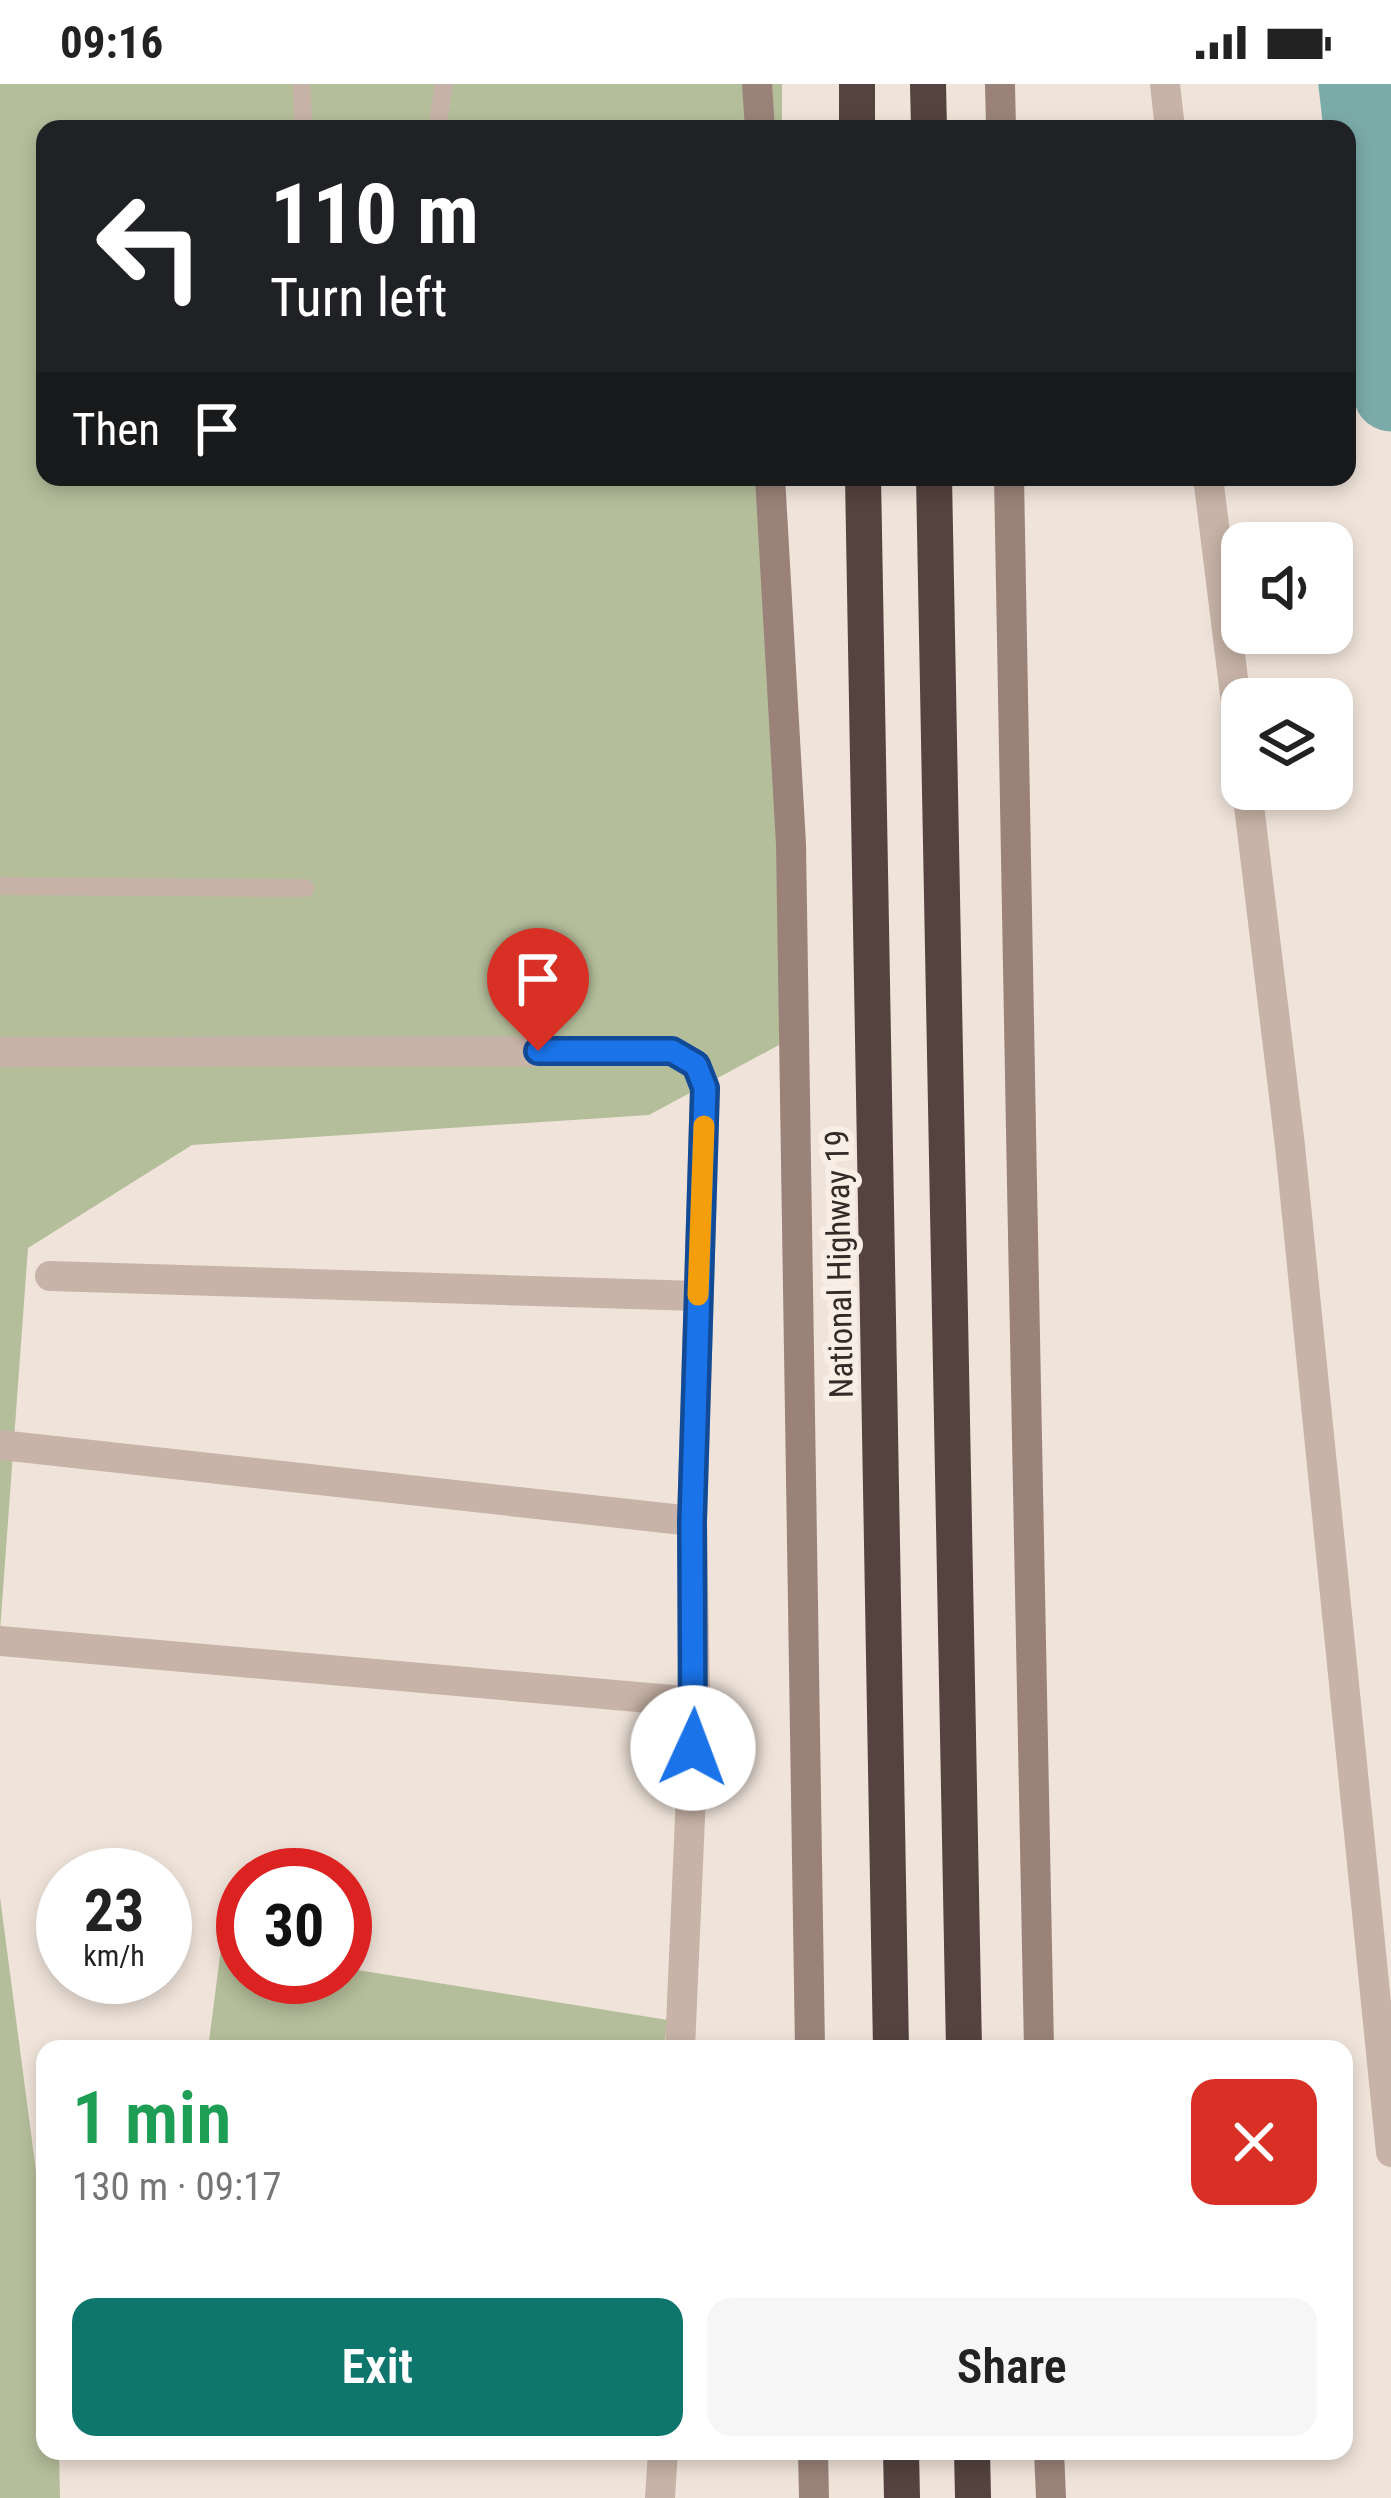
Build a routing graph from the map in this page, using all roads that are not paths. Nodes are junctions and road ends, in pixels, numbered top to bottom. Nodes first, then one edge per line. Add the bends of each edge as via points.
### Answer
1 (444, 84) edge
2 (757, 84) edge
3 (857, 84) edge
4 (928, 84) edge
5 (1000, 84) edge
6 (1165, 84) edge
7 (302, 88) dead end
8 (303, 120) edge
9 (438, 120) edge
10 (759, 120) edge
11 (857, 120) edge
12 (929, 120) edge
13 (1000, 120) edge
14 (1169, 120) edge
15 (771, 486) edge
16 (863, 486) edge
17 (934, 486) edge
18 (1009, 486) edge
19 (1209, 486) edge
20 (1233, 678) edge
21 (1249, 810) edge
22 (0, 886) edge
23 (305, 888) dead end
24 (0, 1052) edge
25 (50, 1276) dead end
26 (698, 1296) junction
27 (0, 1445) edge
28 (692, 1521) junction
29 (0, 1641) edge
30 (695, 1702) junction
31 (680, 2040) edge
32 (810, 2040) edge
33 (891, 2040) edge
34 (964, 2040) edge
35 (1039, 2040) edge
36 (1391, 2152) edge
37 (662, 2460) edge
38 (813, 2460) edge
39 (901, 2460) edge
40 (972, 2460) edge
41 (1049, 2460) edge
42 (660, 2498) edge
43 (814, 2498) edge
44 (902, 2498) edge
45 (973, 2498) edge
46 (1051, 2498) edge

1 - 9 lane
2 - 10 main road
3 - 11 highway
4 - 12 highway
5 - 13 main road
6 - 14 street
7 - 8 lane
15 - 32 main road via 791,844
16 - 33 highway, National Highway 19
17 - 34 highway
18 - 35 main road
19 - 20 street
21 - 36 street
22 - 23 lane
24 - 26 street via 672,1051 696,1065 705,1088
25 - 26 street
26 - 28 street
27 - 28 street
28 - 30 street
29 - 30 street
30 - 31 street
37 - 42 street
38 - 43 main road
39 - 44 highway
40 - 45 highway
41 - 46 main road

